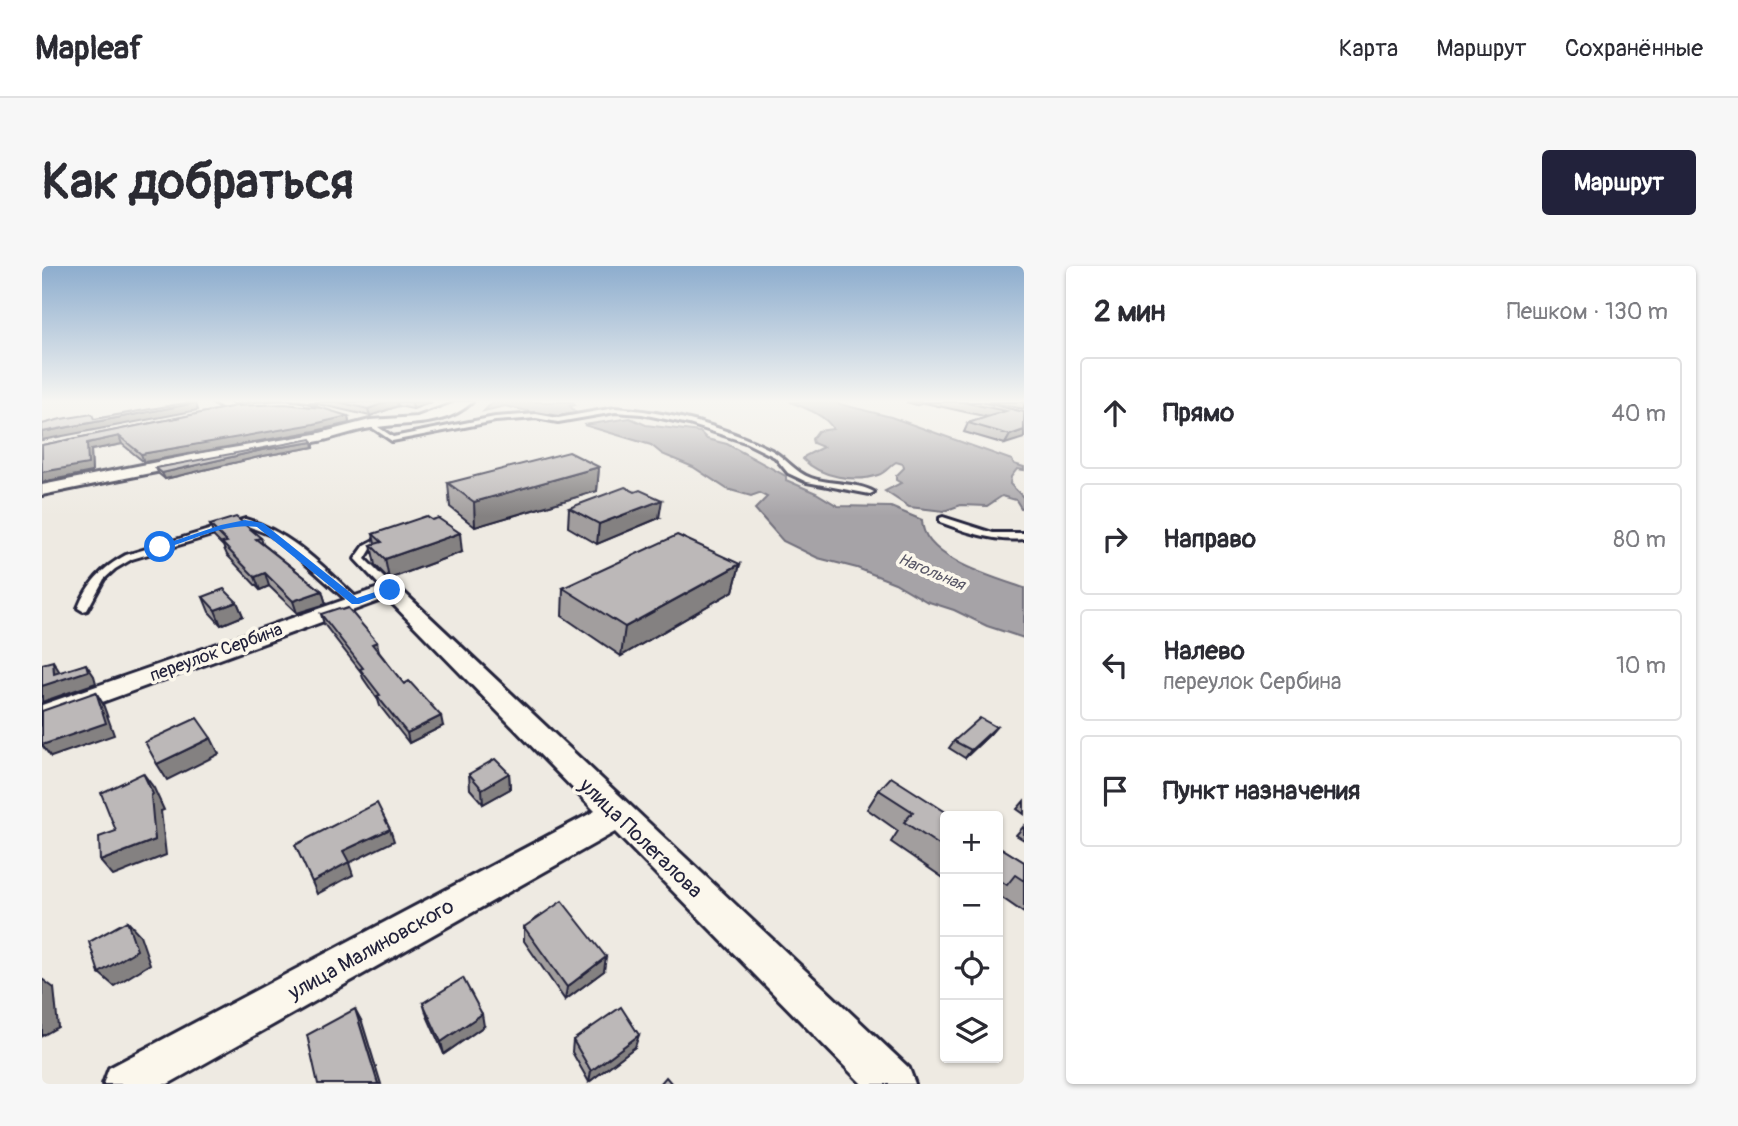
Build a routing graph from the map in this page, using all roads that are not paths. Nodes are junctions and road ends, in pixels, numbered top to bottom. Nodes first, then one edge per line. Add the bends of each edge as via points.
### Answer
1 (304, 440) edge
2 (745, 440) edge
3 (42, 490) edge
4 (870, 492) dead end
5 (943, 520) dead end
6 (403, 530) edge
7 (1024, 536) edge
8 (390, 590) junction
9 (355, 602) junction
10 (83, 608) dead end
11 (42, 715) edge
12 (617, 815) junction
13 (125, 1084) edge
14 (893, 1084) edge

1 - 3 street
2 - 4 lane via 810,480
5 - 7 lane via 1000,536
6 - 8 lane via 375,541 361,554 360,559
8 - 9 street, переулок Сербина
8 - 12 street, улица Полегалова
9 - 10 lane via 260,524 245,522 111,566 93,582
9 - 11 street, переулок Сербина
12 - 13 street, улица Малиновского
12 - 14 street, улица Полегалова

